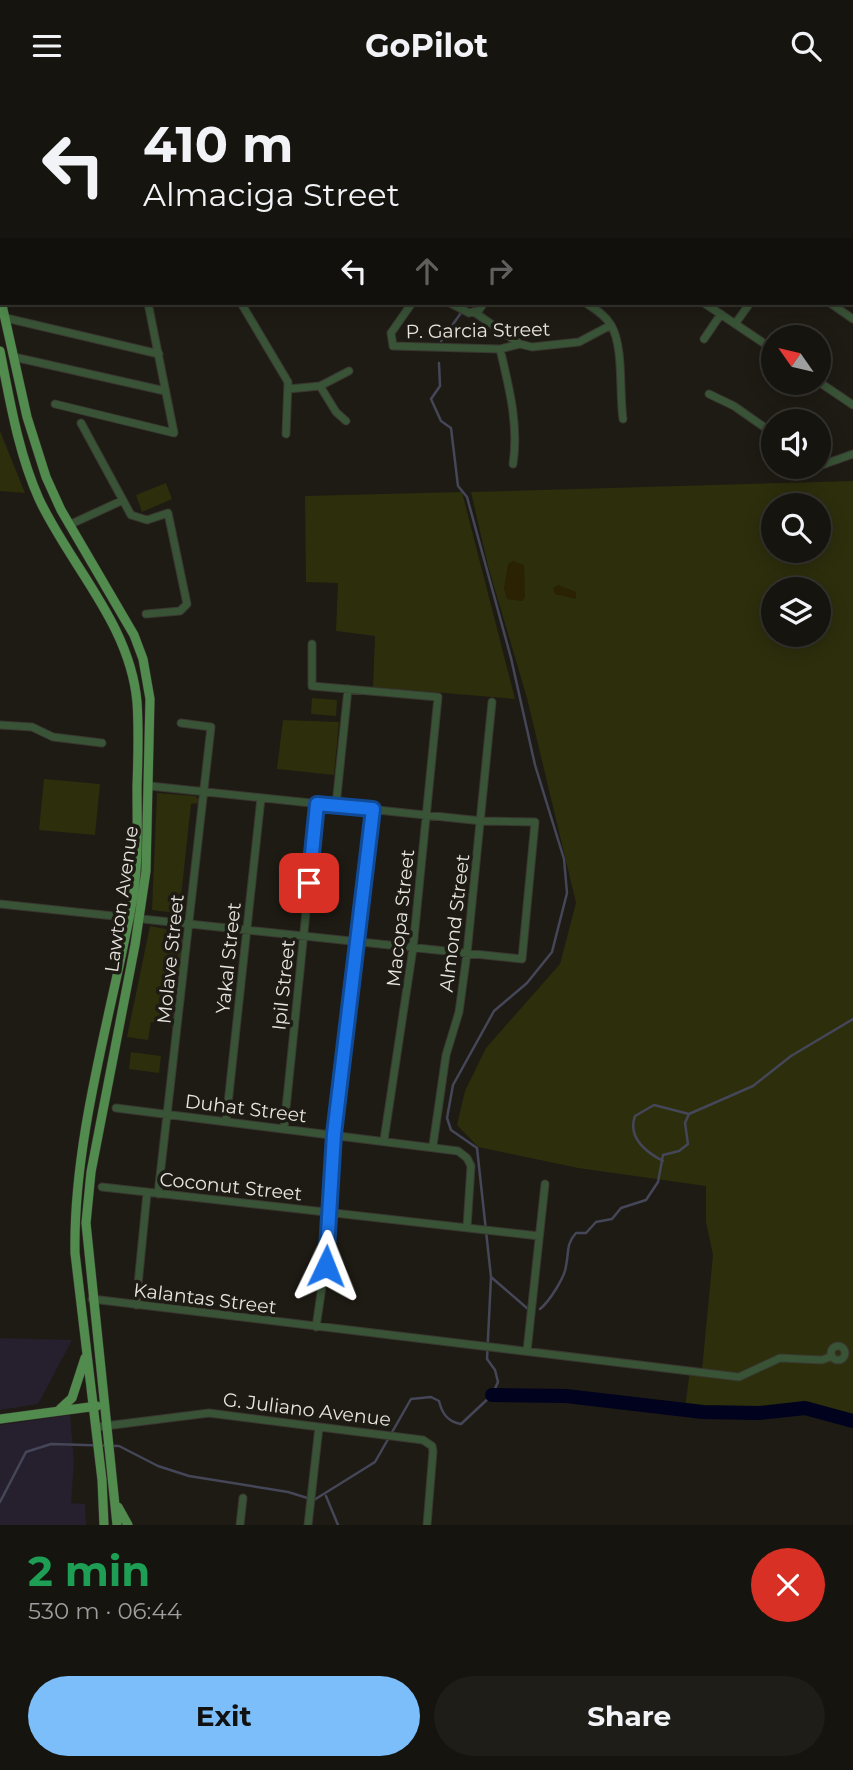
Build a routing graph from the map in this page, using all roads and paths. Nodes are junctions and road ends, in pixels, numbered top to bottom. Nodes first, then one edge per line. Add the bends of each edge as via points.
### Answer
1 (2, 305) edge
2 (148, 305) edge
3 (242, 305) edge
4 (411, 305) edge
5 (455, 305) edge
6 (481, 305) edge
7 (588, 305) edge
8 (707, 305) edge
9 (749, 305) edge
10 (833, 305) edge
11 (471, 313) junction
12 (721, 314) junction
13 (6, 318) junction
14 (853, 319) edge
15 (735, 324) junction
16 (611, 325) junction
17 (704, 339) dead end
18 (761, 341) edge
19 (520, 344) junction
20 (500, 349) junction
21 (0, 351) edge
22 (159, 353) junction
23 (14, 357) junction
24 (349, 371) dead end
25 (320, 386) junction
26 (288, 389) junction
27 (831, 390) edge
28 (165, 391) junction
29 (709, 394) dead end
30 (55, 404) dead end
31 (853, 405) edge
32 (623, 419) dead end
33 (346, 421) dead end
34 (81, 423) dead end
35 (761, 425) edge
36 (286, 434) dead end
37 (853, 454) edge
38 (831, 462) edge
39 (513, 464) dead end
40 (121, 501) junction
41 (69, 525) junction
42 (146, 614) dead end
43 (312, 643) dead end
44 (348, 689) junction
45 (492, 702) dead end
46 (181, 723) dead end
47 (0, 725) edge
48 (102, 743) dead end
49 (150, 786) junction
50 (205, 792) junction
51 (261, 798) junction
52 (317, 804) junction
53 (337, 806) junction
54 (373, 809) junction
55 (427, 815) junction
56 (482, 821) junction
57 (0, 904) edge
58 (129, 918) junction
59 (140, 919) junction
60 (189, 925) junction
61 (247, 930) junction
62 (303, 936) junction
63 (359, 942) junction
64 (413, 948) junction
65 (467, 953) junction
66 (116, 1108) dead end
67 (169, 1114) junction
68 (226, 1122) junction
69 (284, 1128) junction
70 (334, 1134) junction
71 (384, 1140) junction
72 (433, 1146) junction
73 (545, 1184) dead end
74 (102, 1187) dead end
75 (148, 1193) junction
76 (158, 1194) junction
77 (327, 1211) junction
78 (467, 1227) junction
79 (539, 1237) junction
80 (92, 1299) junction
81 (136, 1305) junction
82 (316, 1327) junction
83 (87, 1350) junction
84 (527, 1351) junction
85 (832, 1356) dead end
86 (105, 1405) junction
87 (94, 1407) junction
88 (58, 1410) junction
89 (0, 1419) edge
90 (107, 1426) junction
91 (319, 1427) junction
92 (97, 1431) junction
93 (243, 1498) dead end
94 (117, 1502) junction
95 (104, 1525) edge
96 (117, 1525) edge
97 (128, 1525) edge
98 (240, 1525) edge
99 (308, 1525) edge
100 (427, 1525) edge

1 - 13 main road, Lawton Avenue
2 - 22 street
3 - 26 street via 288,381
4 - 20 street, P. Garcia Street via 391,333 393,346
5 - 11 street
6 - 11 street
7 - 16 street
8 - 12 street
9 - 15 street
10 - 14 street
11 - 19 street
12 - 15 street
12 - 17 street
13 - 22 street
13 - 23 main road, Lawton Avenue
15 - 18 street
16 - 19 street, P. Garcia Street via 579,342
16 - 32 street via 618,346
19 - 20 street, P. Garcia Street
20 - 39 street via 513,404 517,443
21 - 58 main road, Lawton Avenue via 16,432 40,501 115,629 131,672 138,727 137,835
22 - 28 street
23 - 28 street
23 - 41 main road, Lawton Avenue via 38,456
24 - 25 street
25 - 26 street
25 - 33 street
26 - 36 street
27 - 31 street
28 - 30 street via 174,433
29 - 35 street
34 - 40 street
37 - 38 street
40 - 41 street
40 - 42 street via 136,519 168,513 182,575 186,607
41 - 49 main road, Lawton Avenue via 120,607 142,659 150,699
43 - 44 street via 312,686
44 - 53 street
44 - 55 street, Macopa Street via 438,697
45 - 56 street, Almond Street
46 - 50 street, Molave Street via 211,727
47 - 48 street via 32,727 53,737
49 - 50 street
49 - 59 main road, Lawton Avenue via 149,847
50 - 51 street
50 - 60 street, Molave Street
51 - 52 street
51 - 61 street, Yakal Street
52 - 53 street
52 - 62 street, Ipil Street
53 - 54 street
54 - 55 street
54 - 63 street
55 - 56 street
55 - 64 street, Macopa Street
56 - 65 street, Almond Street
56 - 65 street via 536,822 522,959
57 - 58 street
58 - 59 street
58 - 83 main road, Lawton Avenue via 76,1191 75,1253
59 - 60 street
59 - 80 main road, Lawton Avenue via 91,1172 86,1223
60 - 61 street
60 - 67 street, Molave Street
61 - 62 street
61 - 68 street, Yakal Street
62 - 63 street
62 - 69 street, Ipil Street
63 - 64 street
63 - 70 street
64 - 65 street
64 - 71 street, Macopa Street
65 - 72 street, Almond Street
66 - 67 street, Duhat Street
67 - 68 street, Duhat Street
67 - 76 street, Molave Street
68 - 69 street, Duhat Street
69 - 70 street, Duhat Street
70 - 71 street, Duhat Street
70 - 77 street
71 - 72 street, Duhat Street
72 - 78 street, Duhat Street via 458,1151 471,1166
73 - 79 street
74 - 75 street, Coconut Street
75 - 76 street, Coconut Street
75 - 81 street
76 - 77 street, Coconut Street
77 - 78 street, Coconut Street
77 - 82 street via 326,1266
78 - 79 street, Coconut Street
79 - 84 street
80 - 81 street, Kalantas Street
80 - 86 main road, Lawton Avenue
81 - 82 street, Kalantas Street
82 - 84 street, Kalantas Street
83 - 87 main road, Lawton Avenue
83 - 88 main road via 72,1398
84 - 85 street via 739,1377 780,1358 822,1360
86 - 87 main road
86 - 90 main road, Lawton Avenue
87 - 88 main road
87 - 92 main road, Lawton Avenue
88 - 89 main road
90 - 91 street, G. Juliano Avenue via 209,1413
90 - 92 street, G. Juliano Avenue
90 - 94 main road, Lawton Avenue
91 - 99 street
91 - 100 street, G. Juliano Avenue via 401,1436 432,1446
92 - 95 main road, Lawton Avenue
93 - 98 street
94 - 96 main road, Lawton Avenue
94 - 97 main road

